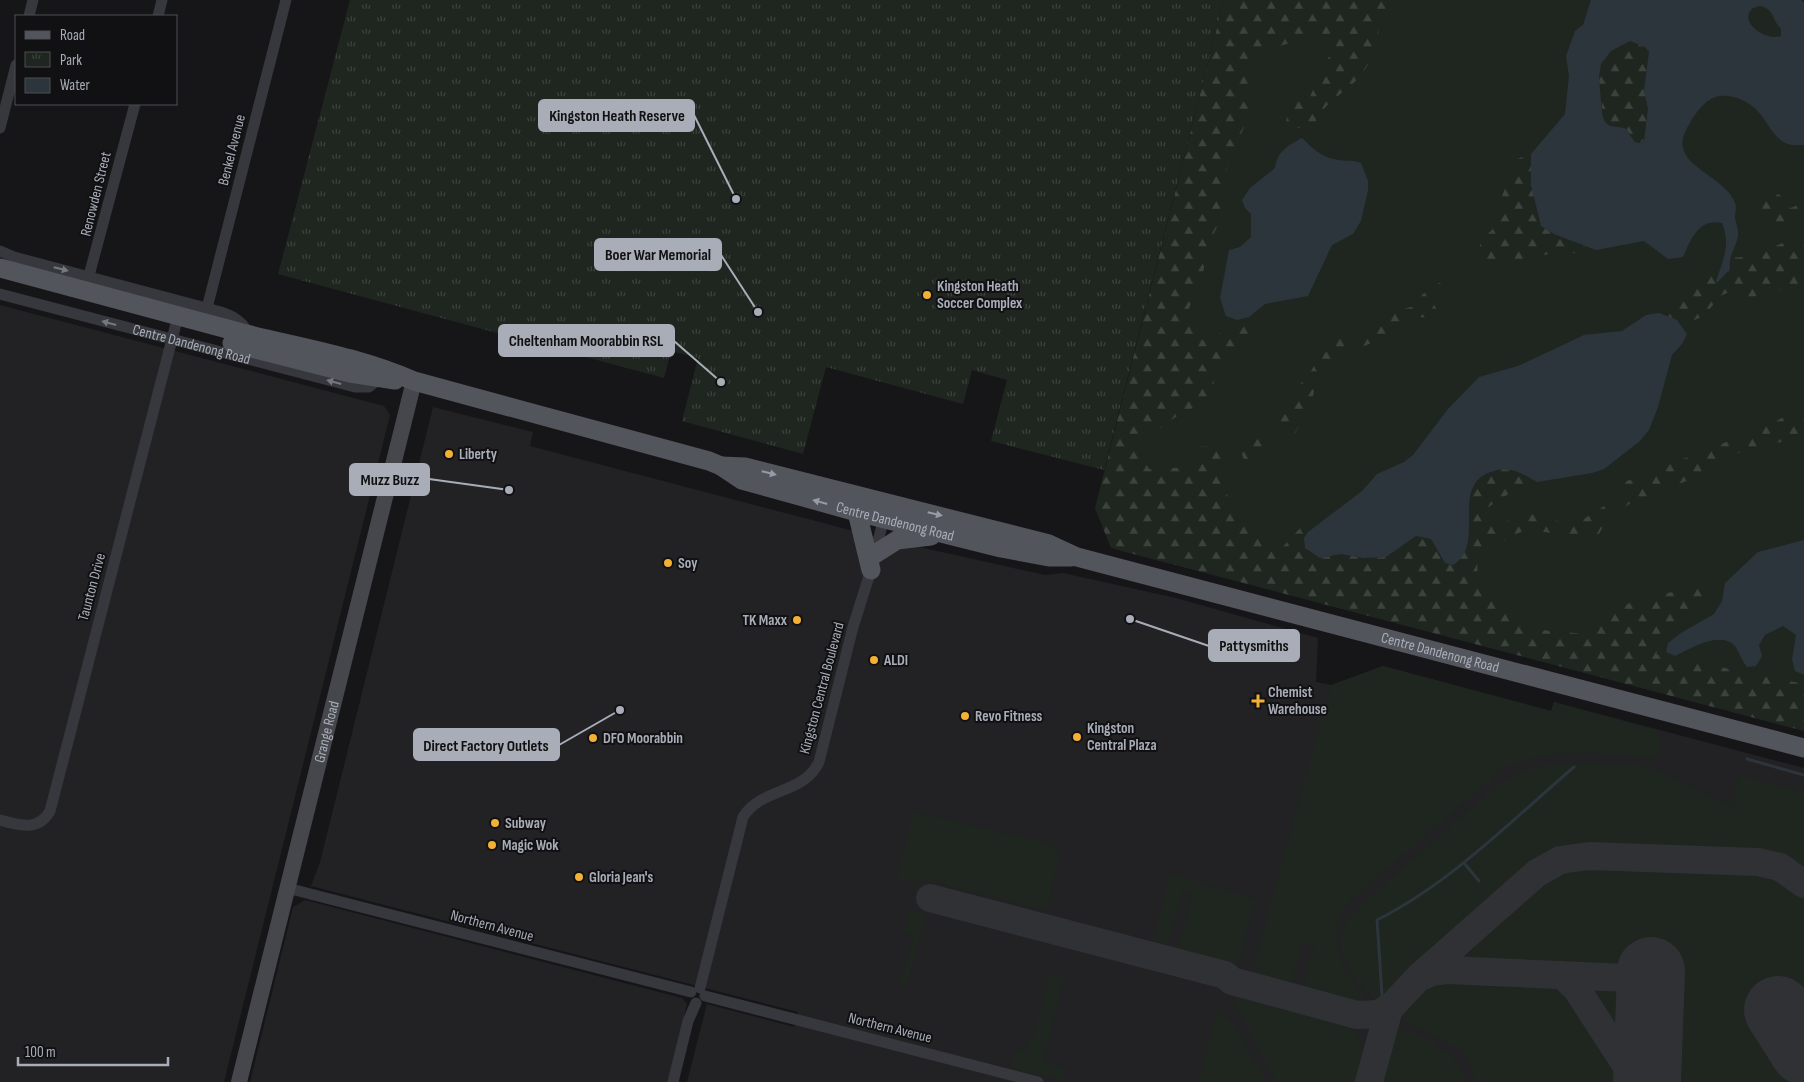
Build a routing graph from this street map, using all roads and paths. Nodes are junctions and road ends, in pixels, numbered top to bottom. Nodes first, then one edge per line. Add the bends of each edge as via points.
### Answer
1 (33, 0) edge
2 (162, 0) edge
3 (286, 0) edge
4 (29, 15) edge
5 (158, 15) edge
6 (15, 69) edge
7 (135, 105) edge
8 (0, 128) edge
9 (0, 251) edge
10 (0, 263) edge
11 (7, 263) edge
12 (0, 282) edge
13 (87, 284) junction
14 (0, 294) edge
15 (206, 308) junction
16 (175, 328) junction
17 (249, 334) junction
18 (414, 381) junction
19 (721, 466) junction
20 (886, 511) junction
21 (857, 512) junction
22 (945, 535) junction
23 (1077, 557) junction
24 (873, 562) junction
25 (1804, 748) edge
26 (0, 820) edge
27 (287, 888) junction
28 (698, 995) junction
29 (239, 1082) edge
30 (673, 1082) edge
31 (1038, 1082) edge

1 - 4 street
2 - 5 street
3 - 15 street, Benkel Avenue
6 - 8 street
7 - 13 street, Renowden Street
9 - 11 street, Centre Dandenong Road
10 - 11 street
11 -> 13 main road, Centre Dandenong Road
12 - 16 main road, Centre Dandenong Road
13 - 15 street, Centre Dandenong Road
13 - 16 main road, Centre Dandenong Road
16 -> 14 street, Centre Dandenong Road
15 - 17 street, Centre Dandenong Road via 233,316
16 - 17 main road, Centre Dandenong Road
18 -> 16 main road, Centre Dandenong Road via 378,379
16 - 26 street, Taunton Drive via 50,811 43,820 31,826
17 - 18 main road, Centre Dandenong Road via 382,367
18 - 19 main road, Centre Dandenong Road
18 - 27 main road, Grange Road
19 -> 20 main road, Centre Dandenong Road via 745,467
21 -> 19 main road, Centre Dandenong Road via 742,480
20 - 21 main road, Centre Dandenong Road
20 - 22 main road, Centre Dandenong Road
20 -> 23 main road, Centre Dandenong Road via 1049,544
20 - 24 street, Kingston Central Boulevard
21 - 24 main road
22 - 23 main road, Centre Dandenong Road via 1049,558
22 - 24 main road via 897,540
23 - 25 main road, Centre Dandenong Road
24 - 28 street, Kingston Central Boulevard via 816,766 802,783 760,799 741,822
27 - 28 street, Northern Avenue
27 - 29 main road, Grange Road
28 - 30 street, Kingston Central Boulevard
28 - 31 street, Northern Avenue

